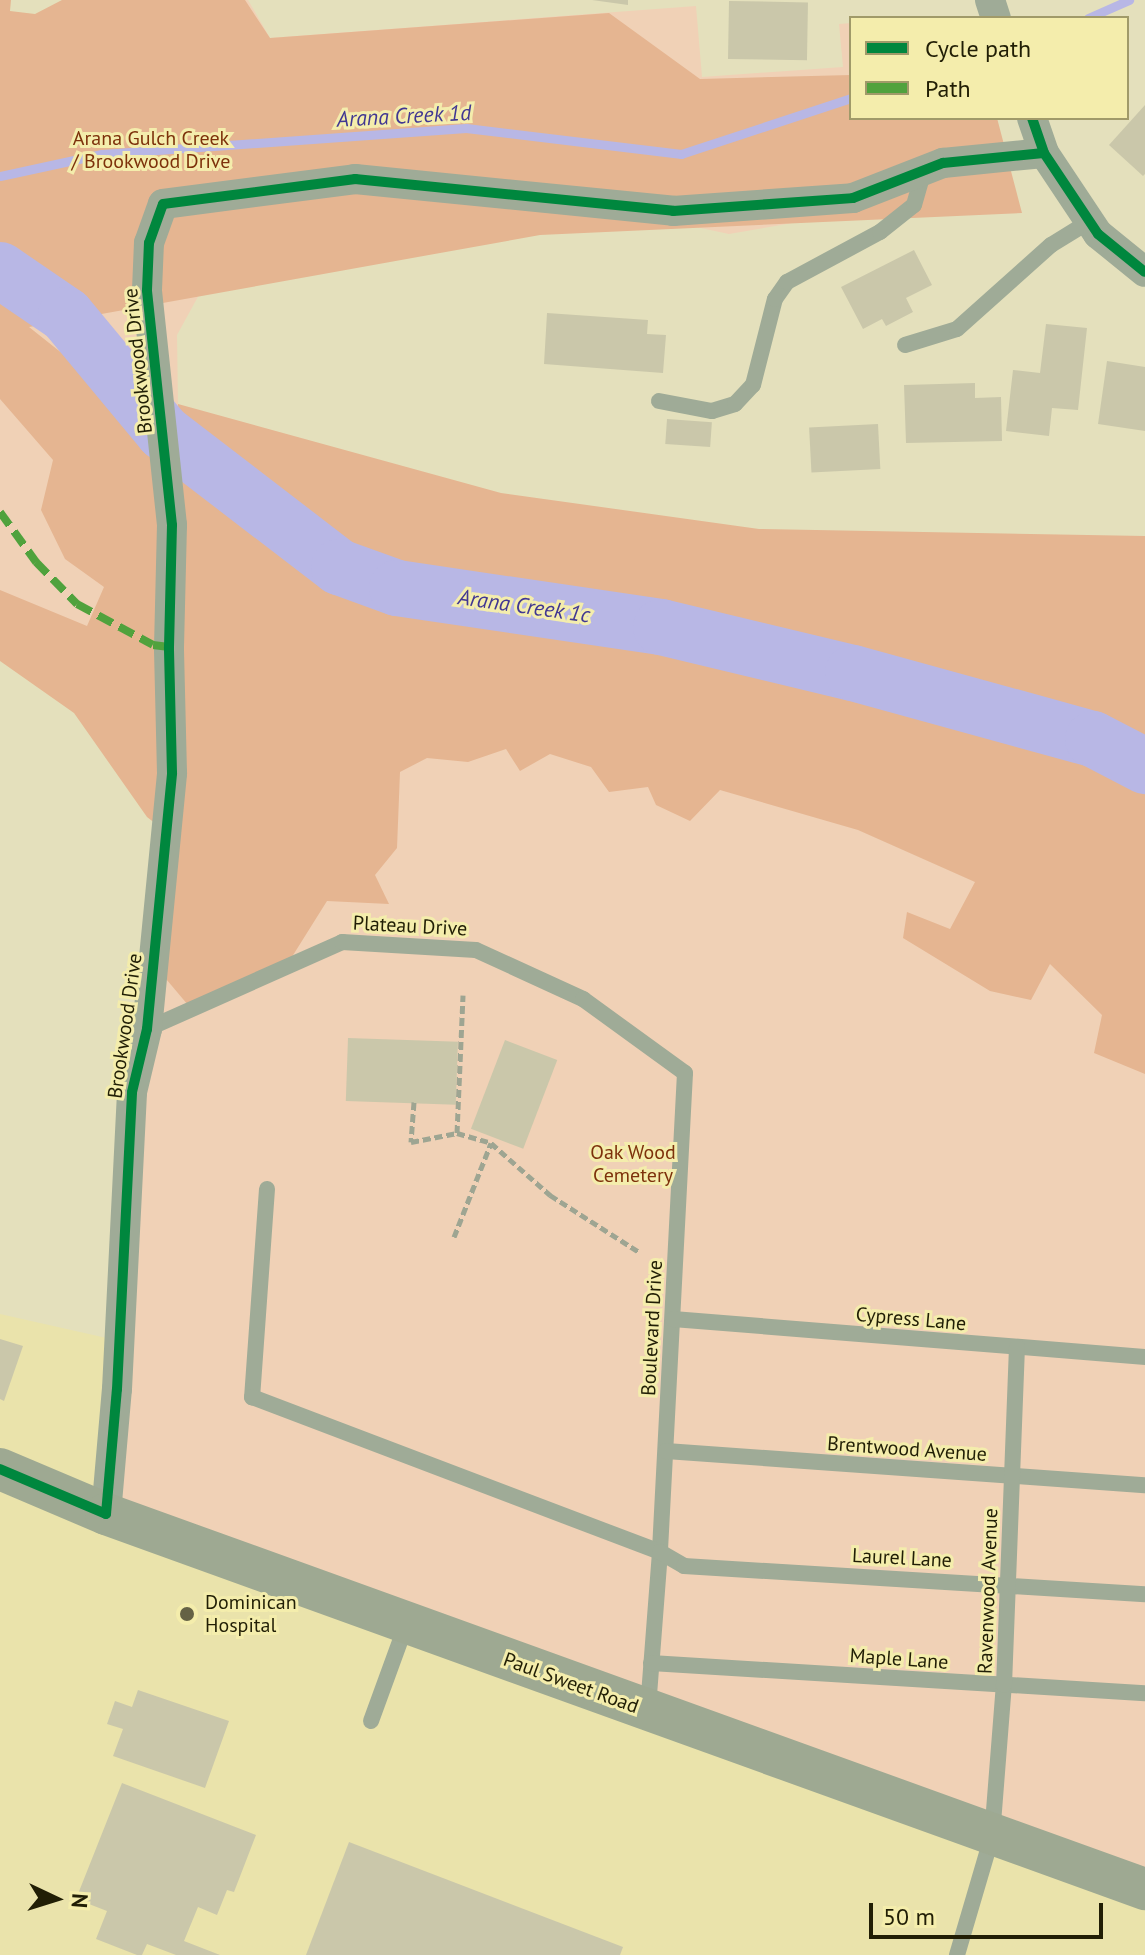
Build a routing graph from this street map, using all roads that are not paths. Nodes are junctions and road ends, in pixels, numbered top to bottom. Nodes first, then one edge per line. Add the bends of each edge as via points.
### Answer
1 (1033, 120) edge
2 (1044, 153) junction
3 (923, 173) junction
4 (1090, 221) junction
5 (1145, 272) edge
6 (905, 345) dead end
7 (659, 401) dead end
8 (583, 999) joint
9 (147, 1029) junction
10 (267, 1189) dead end
11 (673, 1319) junction
12 (1017, 1347) junction
13 (1145, 1357) edge
14 (666, 1451) junction
15 (0, 1469) edge
16 (1012, 1476) junction
17 (1145, 1485) edge
18 (106, 1514) junction
19 (660, 1552) junction
20 (1008, 1585) junction
21 (1145, 1594) edge
22 (406, 1624) junction
23 (651, 1663) junction
24 (1004, 1685) junction
25 (1145, 1693) edge
26 (648, 1711) junction
27 (371, 1721) dead end
28 (992, 1836) junction
29 (1145, 1889) edge
30 (957, 1955) edge

1 - 2 street
2 - 3 street, Brookwood Drive via 943,163
2 - 4 street
3 - 7 lane via 914,205 880,232 787,282 775,299 753,385 735,404 712,411
3 - 9 street, Brookwood Drive via 853,198 673,211 355,179 163,204 149,243 147,290 172,525 172,773
4 - 5 street via 1098,234
4 - 6 lane via 1051,245 957,329
8 - 9 lane, Plateau Drive via 476,950 342,942
8 - 11 lane, Boulevard Drive via 685,1073
9 - 18 street, Brookwood Drive via 132,1092
10 - 19 lane, Laurel Lane via 252,1397
11 - 12 lane, Cypress Lane
11 - 14 lane, Boulevard Drive
12 - 13 lane, Cypress Lane
12 - 16 lane, Ravenwood Avenue
14 - 16 lane, Brentwood Avenue
14 - 19 lane, Boulevard Drive
15 - 18 street, Paul Sweet Road
16 - 17 lane, Brentwood Avenue
16 - 20 lane, Ravenwood Avenue
18 - 22 street, Paul Sweet Road
19 - 20 lane, Laurel Lane via 684,1566
19 - 23 lane, Boulevard Drive
20 - 21 lane, Laurel Lane
20 - 24 lane, Ravenwood Avenue
22 - 26 street, Paul Sweet Road
22 - 27 lane
23 - 24 lane, Maple Lane
23 - 26 lane, Boulevard Drive
24 - 25 lane, Maple Lane
24 - 28 lane, Ravenwood Avenue
26 - 28 street, Paul Sweet Road
28 - 29 street, Paul Sweet Road
28 - 30 lane, Ravenwood Avenue

